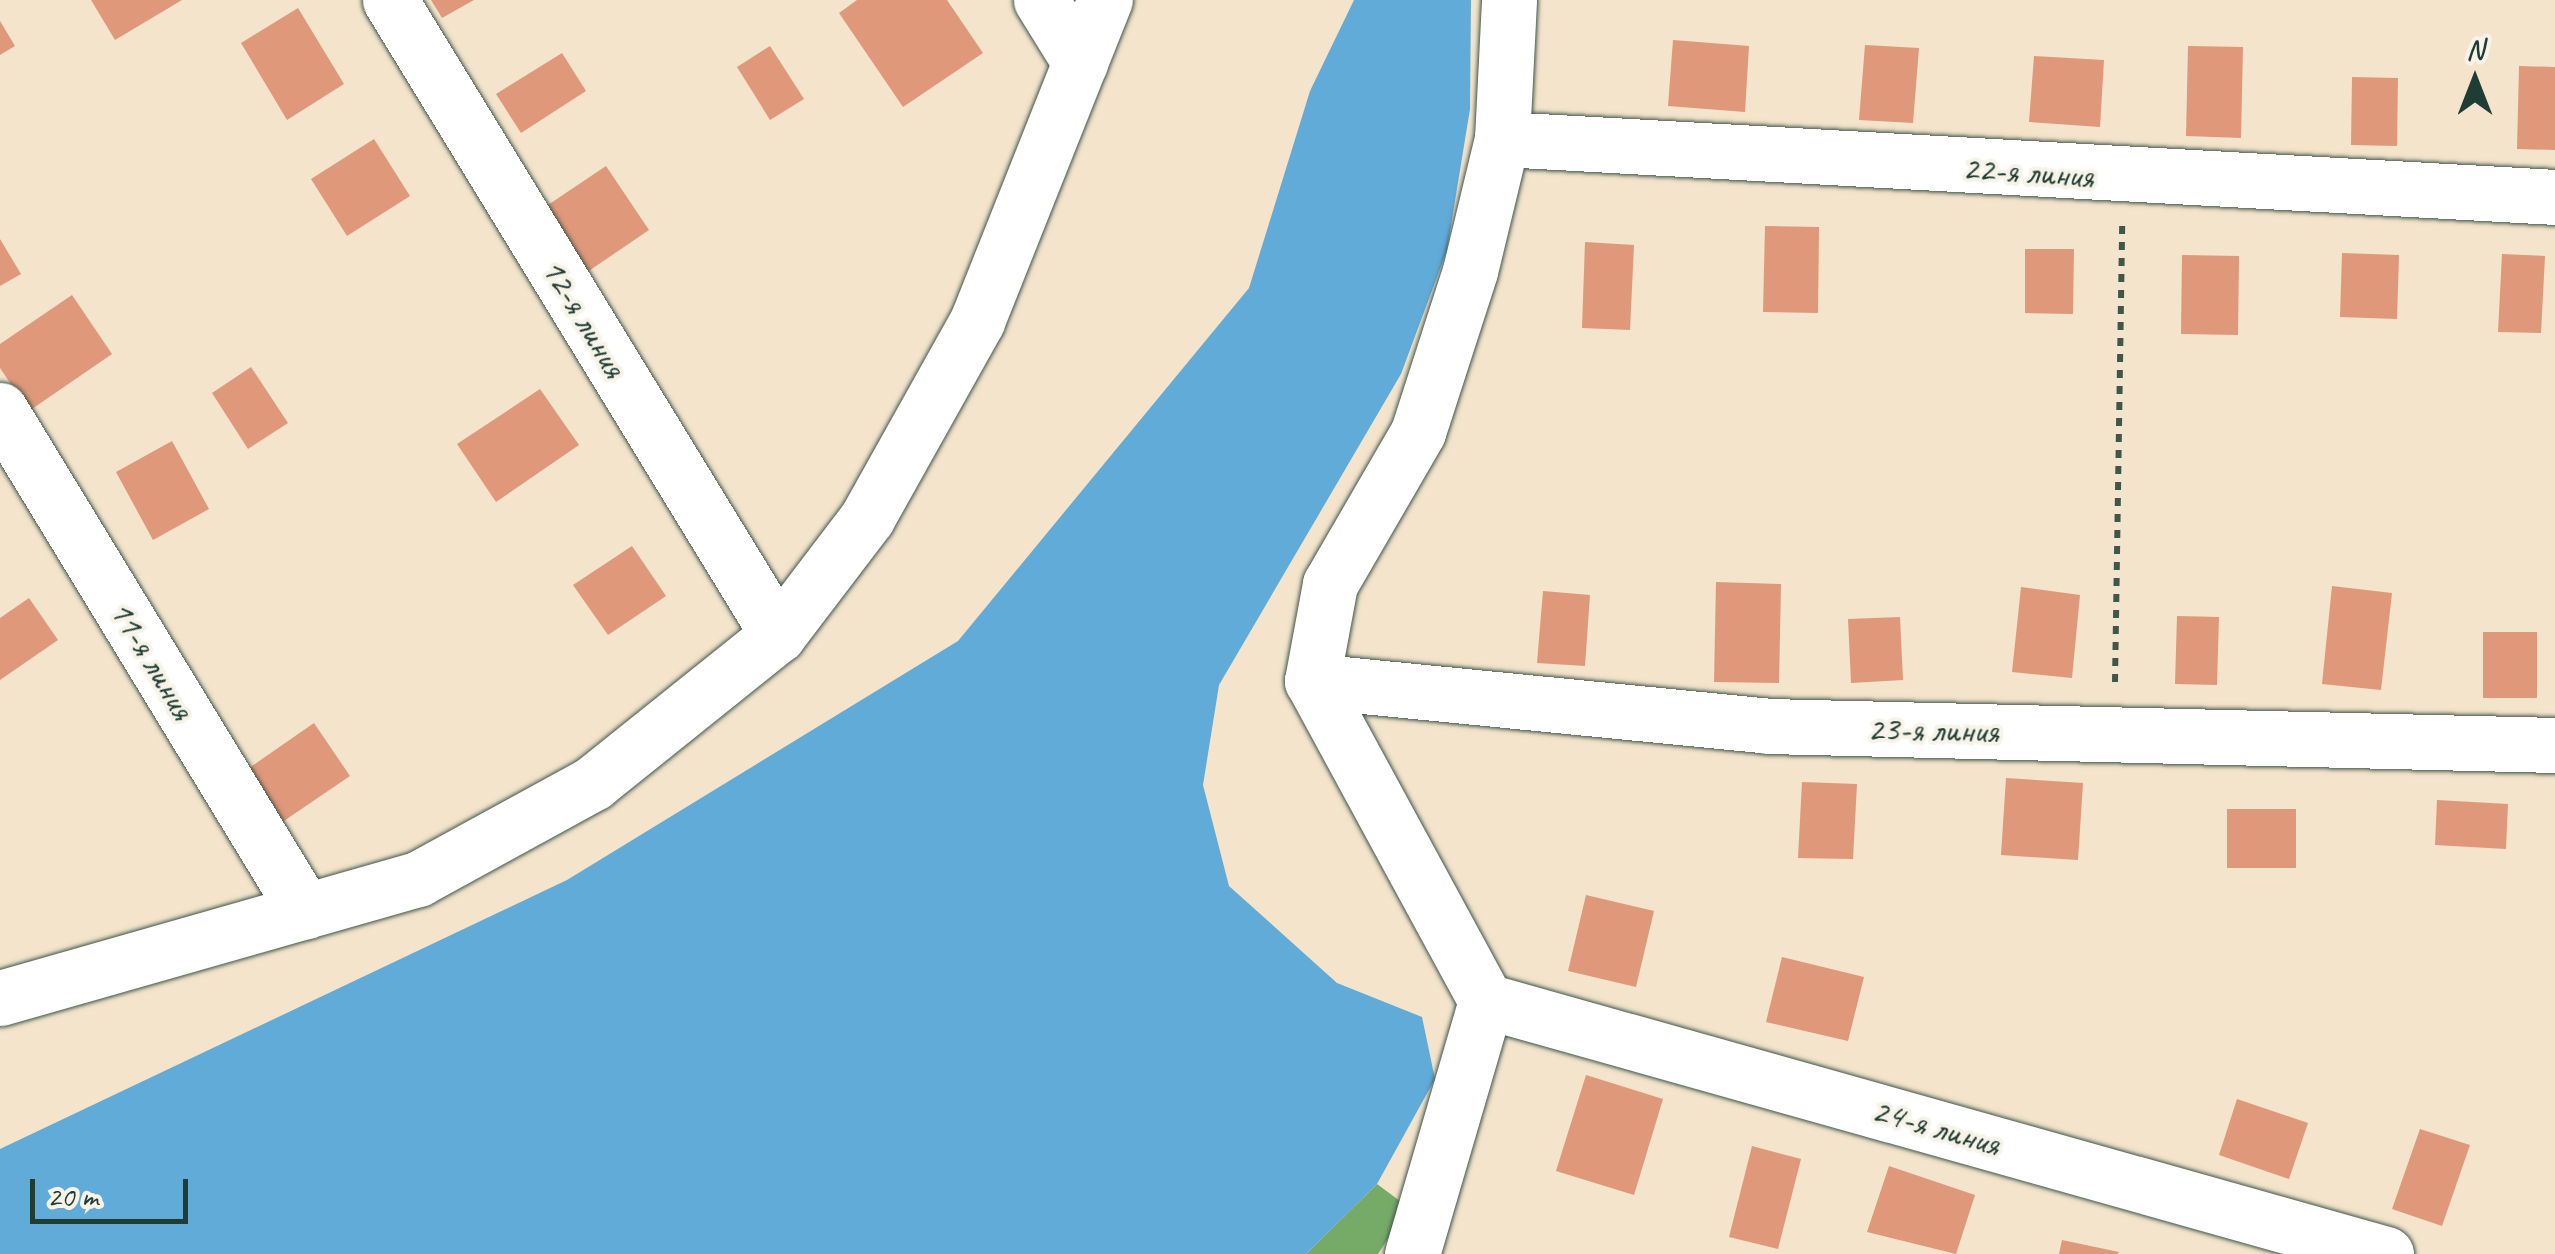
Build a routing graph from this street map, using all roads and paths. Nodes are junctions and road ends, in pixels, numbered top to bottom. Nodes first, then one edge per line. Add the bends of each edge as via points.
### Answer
1 (390, 0) edge
2 (1041, 0) edge
3 (1105, 0) edge
4 (1509, 0) edge
5 (1080, 63) junction
6 (1502, 139) junction
7 (2123, 178) junction
8 (2555, 197) edge
9 (0, 410) edge
10 (778, 635) junction
11 (1312, 681) junction
12 (2114, 735) junction
13 (2555, 745) edge
14 (304, 910) junction
15 (0, 998) edge
16 (1486, 1000) junction
17 (1412, 1254) edge
18 (2386, 1254) edge

1 - 10 street, 12-я линия
2 - 5 street
3 - 5 street
4 - 6 street
5 - 10 street via 978,321 868,518
6 - 7 street, 22-я линия
6 - 11 street via 1418,432 1330,584
7 - 8 street, 22-я линия
7 - 12 path
9 - 14 street, 11-я линия
10 - 14 street via 593,784 418,879
11 - 12 street, 23-я линия via 1768,726
11 - 16 street
12 - 13 street, 23-я линия
14 - 15 street
16 - 17 street
16 - 18 street, 24-я линия

